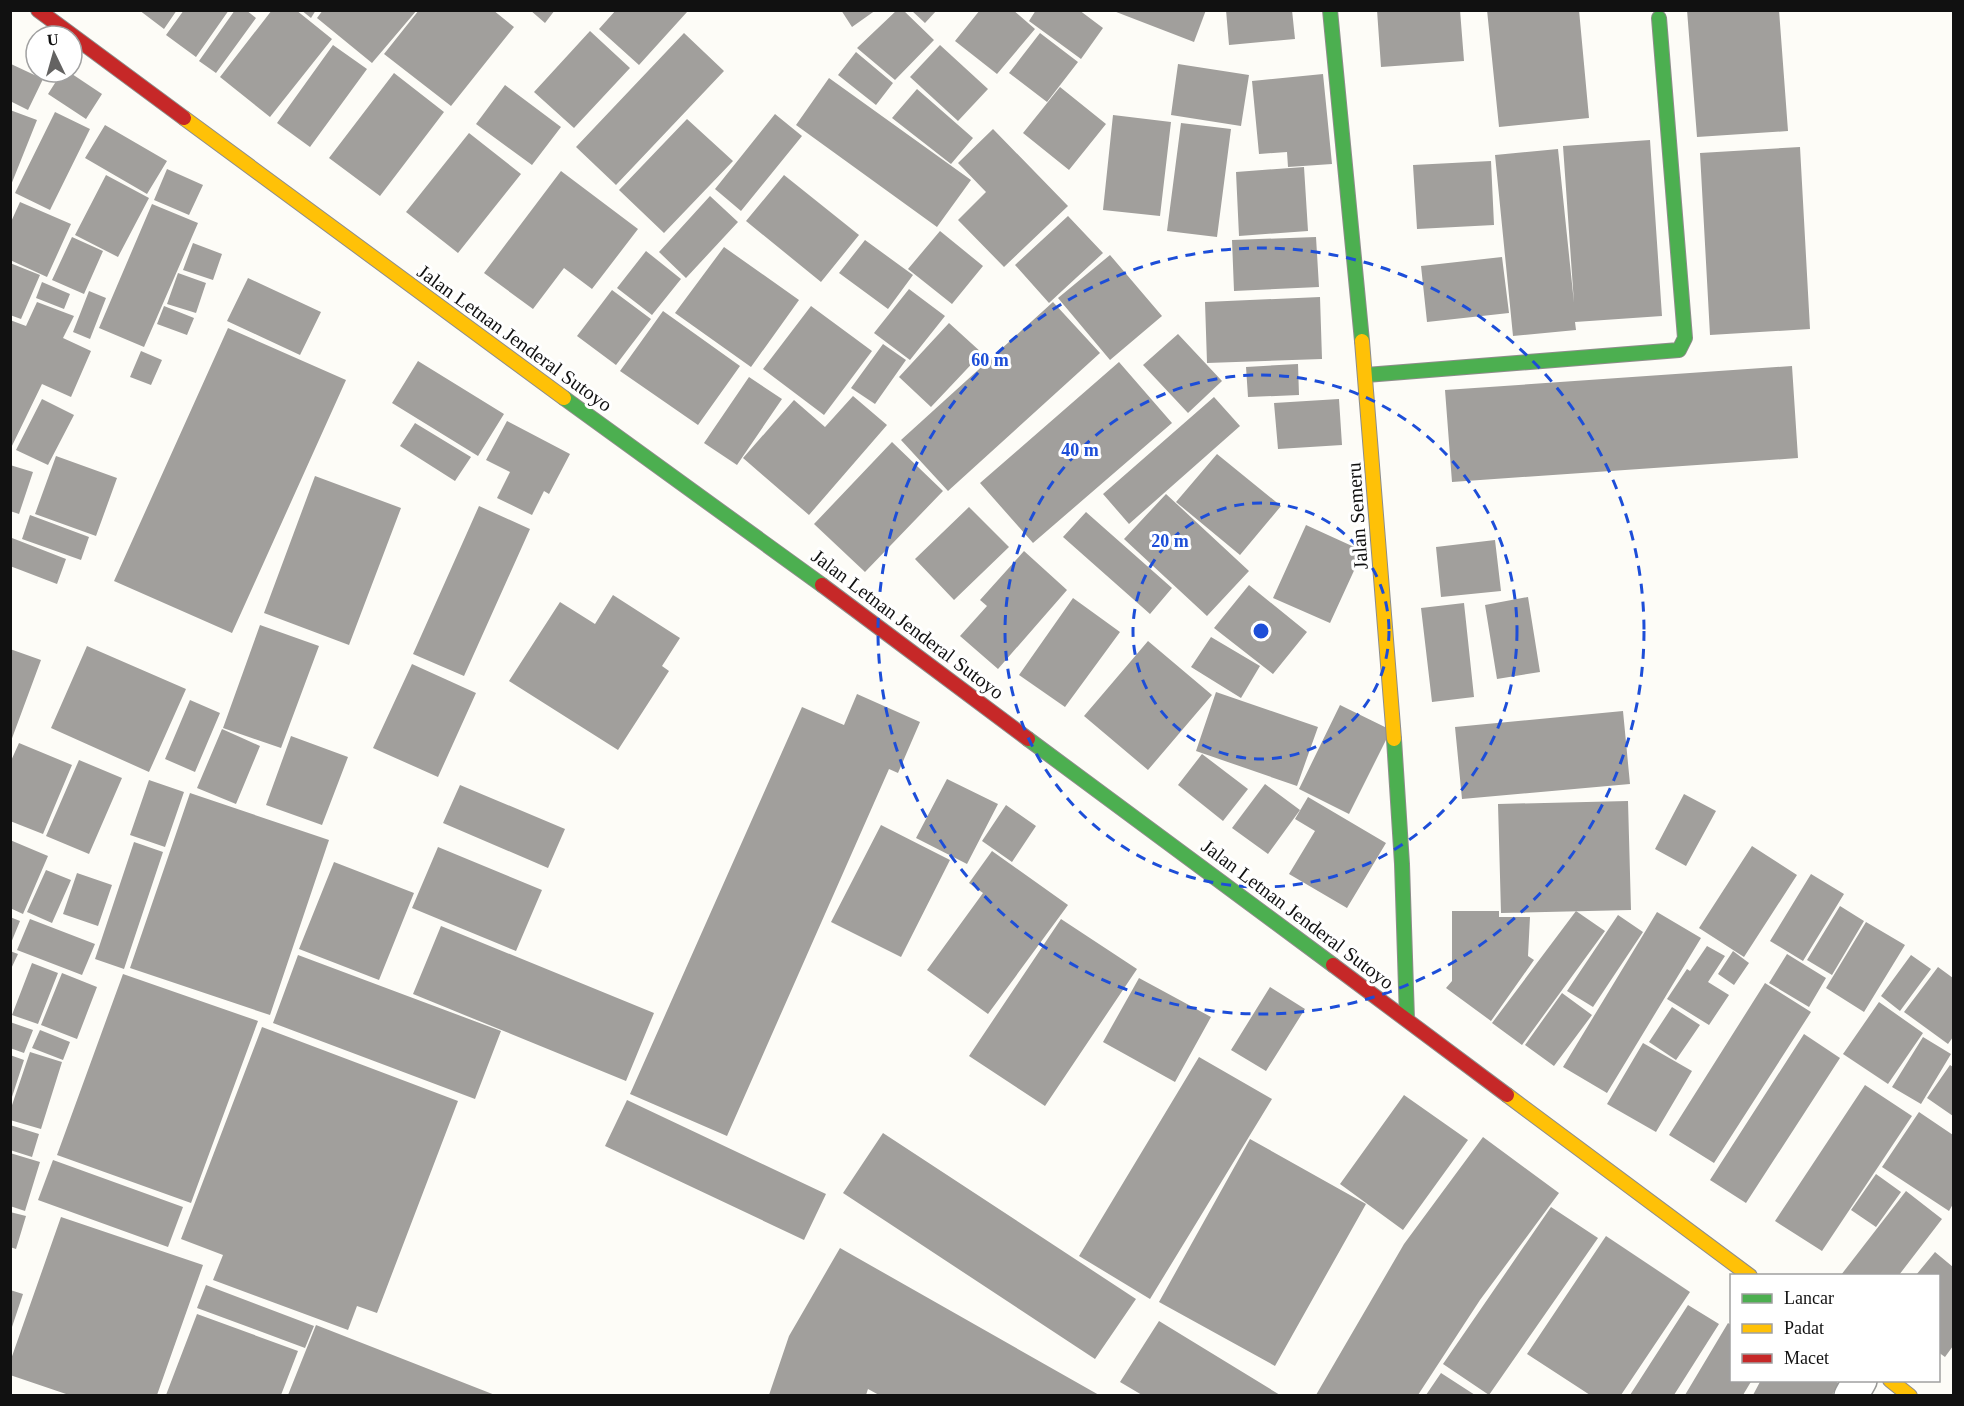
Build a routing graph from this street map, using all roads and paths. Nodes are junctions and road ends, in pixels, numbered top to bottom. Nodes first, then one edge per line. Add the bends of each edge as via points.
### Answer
1 (38, 10) edge
2 (1330, 10) edge
3 (1659, 18) dead end
4 (1366, 375) junction
5 (1407, 1019) junction
6 (1749, 1274) edge
7 (1859, 1382) edge
8 (1893, 1382) edge
9 (1851, 1395) edge
10 (1910, 1395) edge

1 - 5 main road, Jalan Letnan Jenderal Sutoyo
2 - 4 main road, Jalan Semeru
3 - 4 main road via 1684,338 1678,350
4 - 5 main road, Jalan Semeru via 1406,915
5 - 6 main road, Jalan Letnan Jenderal Sutoyo
7 - 9 street
8 - 10 main road

